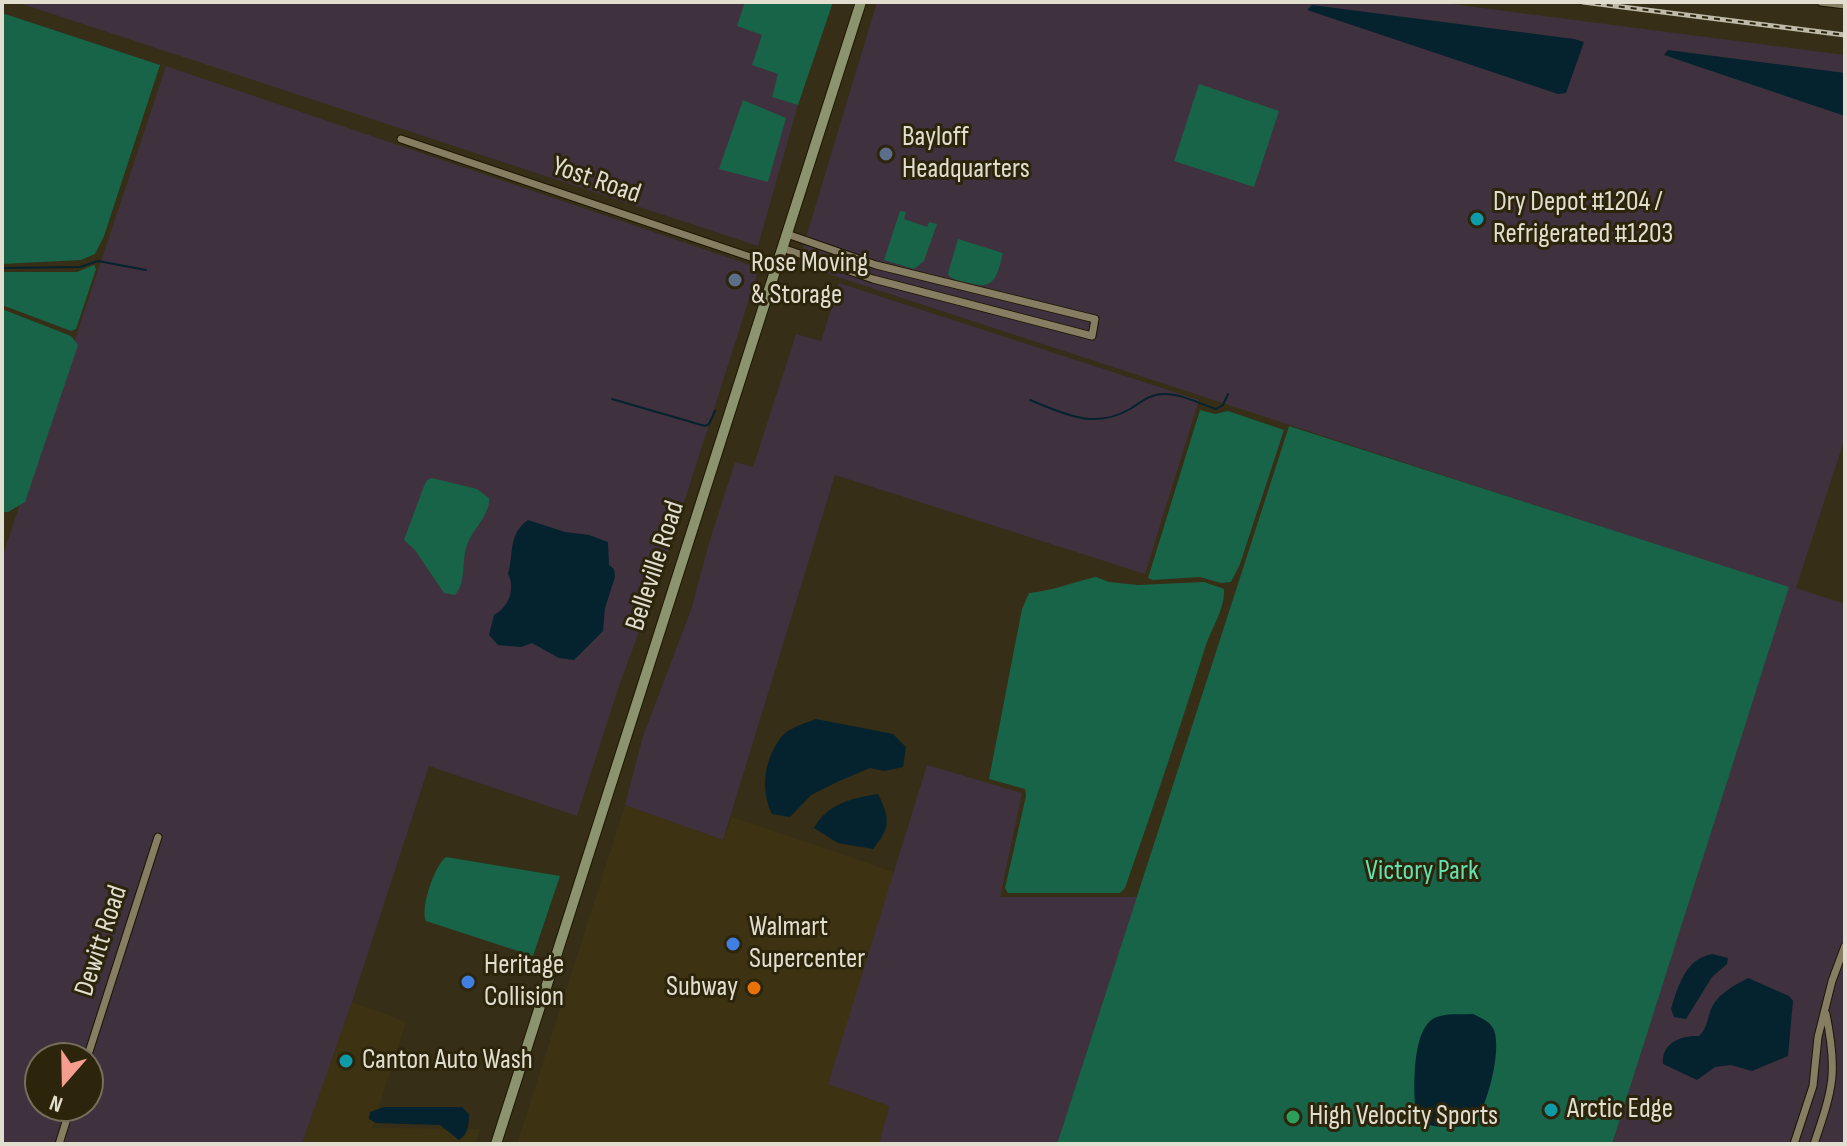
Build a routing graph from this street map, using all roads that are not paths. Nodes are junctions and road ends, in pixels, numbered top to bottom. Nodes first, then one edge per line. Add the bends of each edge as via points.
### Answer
1 (861, 2) edge
2 (1821, 2) edge
3 (1845, 5) edge
4 (401, 139) dead end
5 (787, 234) junction
6 (782, 248) junction
7 (876, 265) junction
8 (777, 266) junction
9 (873, 279) junction
10 (930, 279) junction
11 (927, 293) junction
12 (1002, 296) junction
13 (999, 312) junction
14 (158, 837) dead end
15 (1845, 946) edge
16 (1825, 1012) junction
17 (92, 1042) edge
18 (1813, 1086) junction
19 (1832, 1090) junction
20 (66, 1122) edge
21 (59, 1144) edge
22 (496, 1144) edge
23 (1794, 1144) edge
24 (1814, 1144) edge

1 - 5 main road, Belleville Road
2 - 3 street
4 - 8 street, Yost Road
5 - 6 main road, Belleville Road
5 - 7 street
6 - 8 main road, Belleville Road
6 - 9 street
7 - 9 street
7 - 10 street
8 - 22 main road, Belleville Road
9 - 11 street
10 - 11 street
10 - 12 street
11 - 13 street
12 - 13 street
12 - 13 street via 1095,319 1092,336
14 - 17 street, Dewitt Road
15 - 16 street
16 - 18 street
16 - 19 street via 1834,1066
18 - 19 street
18 - 23 street
19 - 24 street
20 - 21 street

